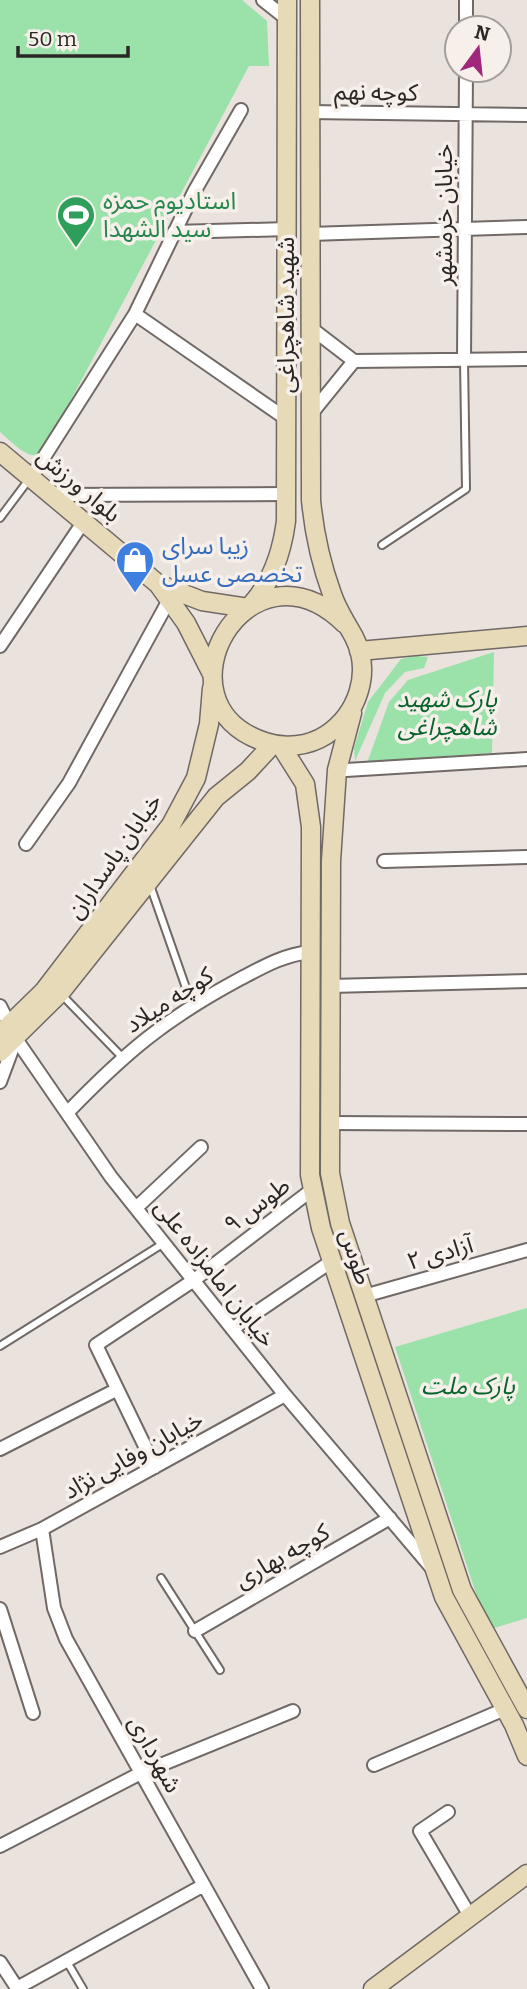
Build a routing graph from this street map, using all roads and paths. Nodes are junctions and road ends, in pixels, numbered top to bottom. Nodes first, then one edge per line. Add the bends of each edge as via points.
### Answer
1 (263, 0) edge
2 (287, 0) edge
3 (310, 0) edge
4 (287, 19) junction
5 (466, 84) edge
6 (241, 110) dead end
7 (309, 112) junction
8 (466, 114) junction
9 (527, 115) edge
10 (527, 227) edge
11 (288, 229) junction
12 (465, 231) junction
13 (174, 232) junction
14 (310, 234) junction
15 (135, 314) junction
16 (311, 328) junction
17 (527, 359) edge
18 (464, 360) junction
19 (354, 361) junction
20 (311, 417) junction
21 (288, 420) junction
22 (0, 452) edge
23 (32, 476) junction
24 (286, 494) junction
25 (54, 495) junction
26 (0, 518) edge
27 (84, 521) junction
28 (382, 545) dead end
29 (158, 584) junction
30 (169, 600) junction
31 (249, 607) junction
32 (345, 624) junction
33 (527, 636) edge
34 (0, 646) edge
35 (359, 651) junction
36 (212, 676) junction
37 (354, 706) junction
38 (277, 745) junction
39 (527, 759) edge
40 (346, 770) dead end
41 (26, 844) dead end
42 (527, 858) edge
43 (384, 860) dead end
44 (148, 879) junction
45 (310, 952) junction
46 (527, 981) edge
47 (330, 986) junction
48 (60, 993) junction
49 (192, 1005) junction
50 (0, 1006) edge
51 (9, 1033) edge
52 (0, 1052) edge
53 (122, 1057) junction
54 (0, 1082) edge
55 (68, 1112) junction
56 (329, 1123) junction
57 (527, 1124) edge
58 (201, 1147) dead end
59 (313, 1189) junction
60 (136, 1208) junction
61 (164, 1243) junction
62 (527, 1250) edge
63 (332, 1261) junction
64 (194, 1280) junction
65 (364, 1296) junction
66 (232, 1329) junction
67 (0, 1346) edge
68 (116, 1390) junction
69 (285, 1395) junction
70 (0, 1449) edge
71 (155, 1467) junction
72 (392, 1520) junction
73 (417, 1521) junction
74 (42, 1529) junction
75 (0, 1532) edge
76 (2, 1546) edge
77 (435, 1573) junction
78 (161, 1578) dead end
79 (0, 1609) edge
80 (195, 1631) junction
81 (219, 1670) dead end
82 (505, 1709) junction
83 (527, 1709) edge
84 (293, 1711) dead end
85 (33, 1713) dead end
86 (527, 1756) edge
87 (374, 1765) dead end
88 (141, 1773) junction
89 (448, 1812) dead end
90 (0, 1846) edge
91 (527, 1874) edge
92 (204, 1885) junction
93 (470, 1916) junction
94 (66, 1960) junction
95 (0, 1962) edge
96 (12, 1988) edge
97 (83, 1989) edge
98 (262, 1989) edge
99 (373, 1989) edge

1 - 4 street
2 - 4 street, شهید شاهچراغی
3 - 7 street, شهید شاهچراغی
4 - 11 street, شهید شاهچراغی
5 - 8 street, خیابان خرمشهر
6 - 13 street
7 - 8 street, کوچه نهم
7 - 14 street, شهید شاهچراغی
8 - 9 street, کوچه نهم
8 - 12 street, خیابان خرمشهر
10 - 12 street
11 - 13 street
11 - 21 street, شهید شاهچراغی
12 - 14 street
12 - 18 street, خیابان خرمشهر
13 - 15 street
14 - 16 street, شهید شاهچراغی
15 - 21 street
15 - 23 street
16 - 19 street
16 - 20 street, شهید شاهچراغی
17 - 18 street
18 - 19 street
18 - 28 lane via 466,489
19 - 20 street
20 - 21 street
20 - 32 street, شهید شاهچراغی via 314,527 332,596
21 - 24 street, شهید شاهچراغی
22 - 23 street, بلوار ورزش
23 - 25 street, بلوار ورزش
23 - 26 lane
24 - 25 street
24 - 31 street, شهید شاهچراغی via 278,561 262,593
25 - 27 street, بلوار ورزش
27 - 29 street, بلوار ورزش
27 - 34 street
29 - 30 street
29 - 31 street via 202,601
30 - 36 street
30 - 41 street via 69,783
31 - 32 street via 294,597 322,605
31 - 36 street via 221,636
32 - 35 street
33 - 35 street
35 - 37 street via 362,678
36 - 38 street via 229,719 251,737
36 - 51 street, خیابان پاسداران via 209,724 196,778 171,825
37 - 38 street via 323,737 295,746
37 - 47 street, طوس via 337,770
38 - 44 street, خیابان پاسداران via 216,797
38 - 45 street, طوس via 305,784 311,827
39 - 40 street
42 - 43 street
44 - 48 street, خیابان پاسداران
44 - 49 lane
45 - 49 street, کوچه میلاد via 289,954
45 - 59 street, طوس
46 - 47 street
47 - 56 street, طوس
48 - 51 street, خیابان پاسداران
48 - 53 lane
49 - 53 street, کوچه میلاد
50 - 51 street, خیابان امامزاده علی
51 - 52 street, خیابان پاسداران
51 - 54 street
51 - 55 street, خیابان امامزاده علی
53 - 55 street, کوچه میلاد
55 - 60 street, خیابان امامزاده علی
56 - 57 street
56 - 65 street, طوس via 330,1173 340,1223
58 - 60 street
59 - 63 street, طوس
59 - 64 street, طوس ۹
60 - 61 street, خیابان امامزاده علی
61 - 64 street, خیابان امامزاده علی
61 - 67 lane
62 - 65 street, آزادی ۲
63 - 66 street
63 - 73 street, طوس
64 - 66 street, خیابان امامزاده علی
64 - 68 street, طوس ۹ via 96,1345
65 - 83 street, طوس via 462,1590
66 - 69 street, خیابان امامزاده علی
68 - 70 street
68 - 71 street
69 - 71 street, خیابان وفایی نژاد
69 - 72 street, خیابان امامزاده علی
71 - 74 street, خیابان وفایی نژاد
72 - 73 street
72 - 77 street, خیابان امامزاده علی
72 - 80 street, کوچه بهاری
73 - 77 street, طوس
74 - 76 street, خیابان وفایی نژاد
74 - 88 street, شهرداری via 47,1576 62,1629
75 - 76 street
77 - 82 street, طوس
78 - 80 lane
79 - 85 street
80 - 81 lane
82 - 86 street, طوس
82 - 87 street
84 - 88 street
88 - 90 street
88 - 92 street, شهرداری
89 - 93 street via 420,1831
91 - 93 street
92 - 94 street
92 - 98 street, شهرداری
93 - 99 street
94 - 96 street
94 - 97 lane
95 - 96 street

